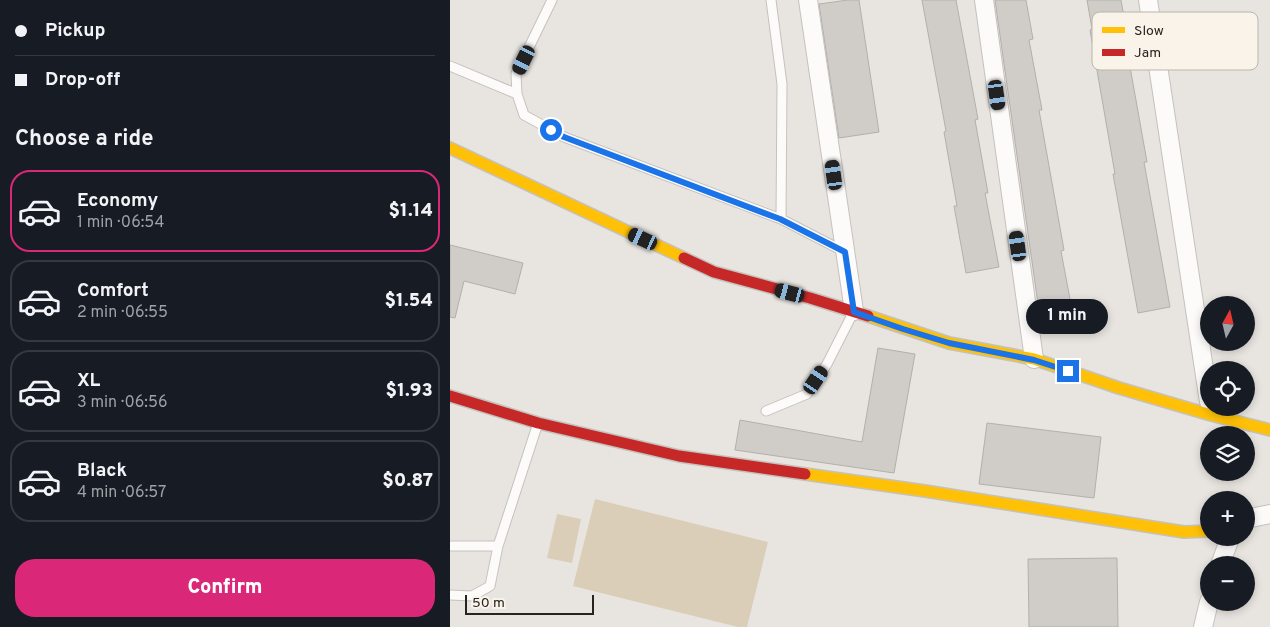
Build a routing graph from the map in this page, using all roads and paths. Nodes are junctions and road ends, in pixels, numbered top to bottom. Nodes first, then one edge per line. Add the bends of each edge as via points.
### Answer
1 (552, 0) edge
2 (772, 0) edge
3 (808, 0) edge
4 (984, 0) edge
5 (450, 66) edge
6 (1159, 70) edge
7 (517, 94) junction
8 (450, 148) edge
9 (780, 219) junction
10 (845, 252) junction
11 (854, 312) junction
12 (1034, 360) junction
13 (1203, 361) edge
14 (450, 396) edge
15 (1200, 406) edge
16 (766, 412) dead end
17 (1232, 416) edge
18 (538, 423) junction
19 (1270, 430) edge
20 (1270, 514) edge
21 (1255, 517) edge
22 (1200, 531) edge
23 (450, 546) edge
24 (498, 546) junction
25 (450, 595) edge
26 (1206, 611) edge
27 (1202, 627) edge

1 - 7 lane via 516,74
2 - 9 lane via 782,84
3 - 10 street
4 - 12 street
5 - 7 lane
6 - 13 street
7 - 9 lane via 524,114 564,137
8 - 11 street via 714,272
9 - 10 lane
10 - 11 street
11 - 12 street via 949,343
11 - 16 lane via 807,394
12 - 15 street via 1119,388
14 - 18 street
17 - 19 street
18 - 22 street via 679,456 1184,532
18 - 24 lane
20 - 21 street
23 - 24 lane
24 - 25 lane via 490,586 472,596
26 - 27 street

